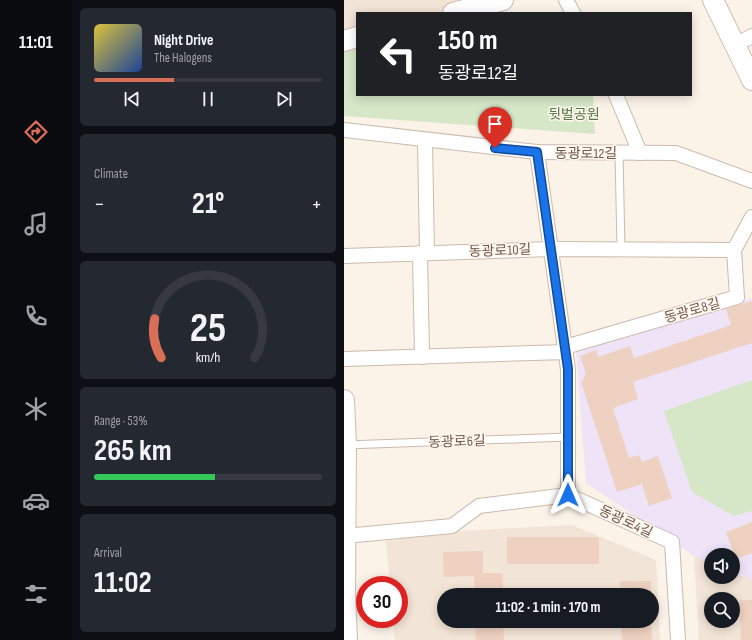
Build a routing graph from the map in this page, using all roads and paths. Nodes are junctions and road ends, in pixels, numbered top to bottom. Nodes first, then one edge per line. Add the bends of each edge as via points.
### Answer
1 (503, 0) edge
2 (566, 0) edge
3 (713, 0) edge
4 (457, 12) edge
5 (572, 12) edge
6 (356, 37) edge
7 (344, 41) edge
8 (744, 41) edge
9 (752, 80) edge
10 (616, 96) edge
11 (344, 130) edge
12 (425, 140) junction
13 (537, 152) junction
14 (619, 153) junction
15 (640, 153) junction
16 (752, 181) edge
17 (752, 217) edge
18 (551, 249) junction
19 (622, 249) junction
20 (734, 250) junction
21 (423, 253) junction
22 (344, 256) edge
23 (565, 349) junction
24 (422, 357) junction
25 (344, 360) edge
26 (344, 400) edge
27 (568, 437) junction
28 (346, 445) junction
29 (568, 495) junction
30 (346, 536) junction
31 (344, 594) edge
32 (347, 640) edge
33 (678, 640) edge

1 - 4 street
2 - 5 street
3 - 8 street
6 - 7 street
8 - 9 street
10 - 15 street
11 - 12 street, 동광로12길
12 - 13 street, 동광로12길
12 - 21 street
13 - 14 street, 동광로12길
13 - 18 street
14 - 15 street, 동광로12길
14 - 19 lane
15 - 16 street, 동광로12길 via 676,153
17 - 20 street
18 - 19 street, 동광로10길
18 - 21 street, 동광로10길
18 - 23 street
19 - 20 street, 동광로10길
20 - 23 street, 동광로8길 via 738,297
21 - 22 street, 동광로10길
21 - 24 street
23 - 24 street, 동광로8길
23 - 27 street via 568,369
24 - 25 street, 동광로8길
26 - 28 street
27 - 28 lane, 동광로6길
27 - 29 street
28 - 30 street
29 - 30 street via 479,506 452,526
29 - 33 street, 동광로4길 via 672,542
30 - 31 street
31 - 32 street

